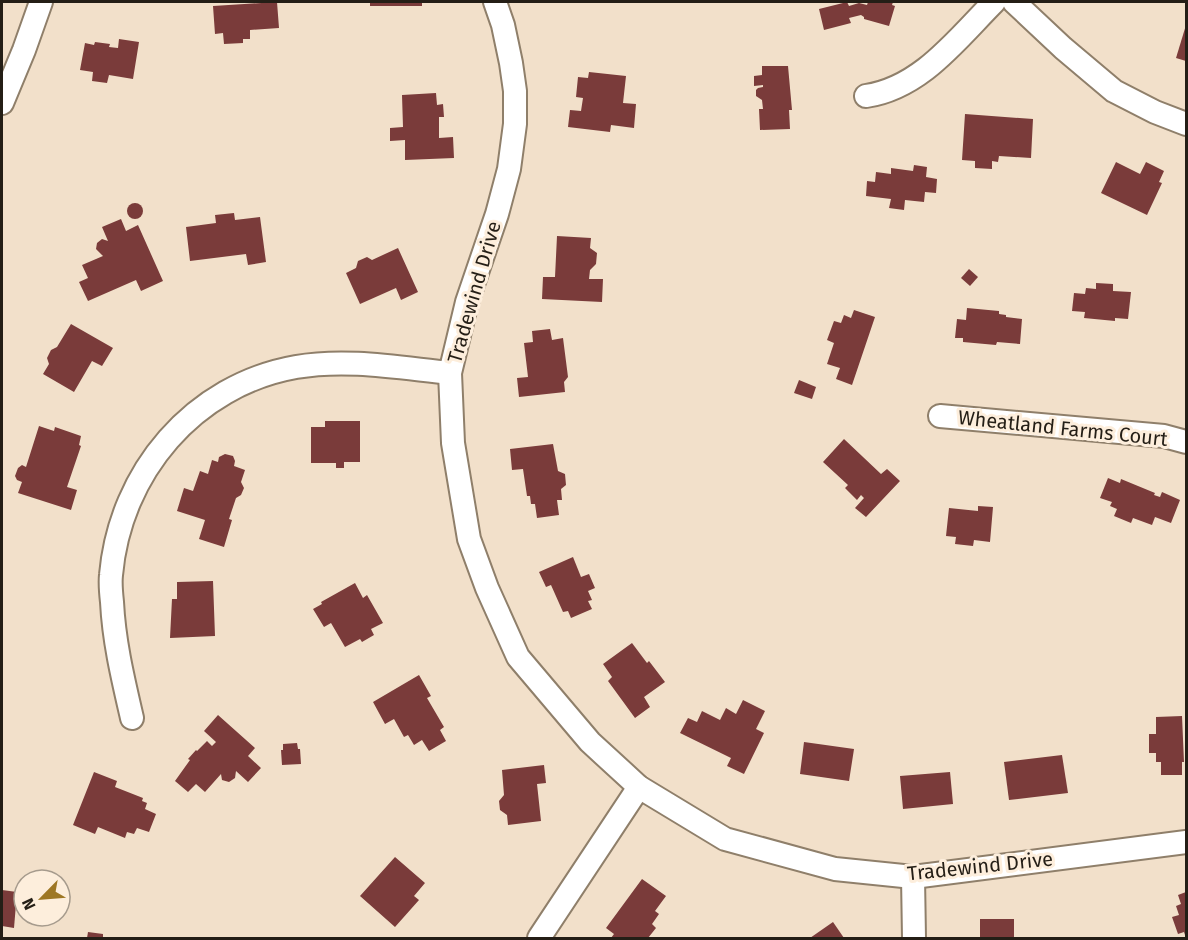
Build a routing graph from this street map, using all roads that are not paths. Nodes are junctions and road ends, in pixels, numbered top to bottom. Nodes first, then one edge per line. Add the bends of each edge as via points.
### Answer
1 (41, 2) edge
2 (495, 2) edge
3 (994, 2) edge
4 (1014, 2) edge
5 (866, 96) dead end
6 (2, 103) edge
7 (1186, 124) edge
8 (450, 373) junction
9 (940, 416) dead end
10 (1186, 442) edge
11 (132, 718) dead end
12 (639, 787) junction
13 (1186, 842) edge
14 (914, 877) junction
15 (539, 939) edge
16 (914, 939) edge

1 - 6 street
2 - 8 street, Tradewind Drive via 511,63 515,124 509,169 467,302
3 - 5 street via 916,77 883,93
4 - 7 street via 1114,91
8 - 11 street via 365,365 297,367 230,390 207,403 178,428 135,488 121,524 110,576 116,649
8 - 12 street, Tradewind Drive via 453,443 469,539 518,657 590,742
9 - 10 street, Wheatland Farms Court via 1164,436
12 - 14 street, Tradewind Drive via 725,839 835,869
12 - 15 street
13 - 14 street, Tradewind Drive
14 - 16 street

